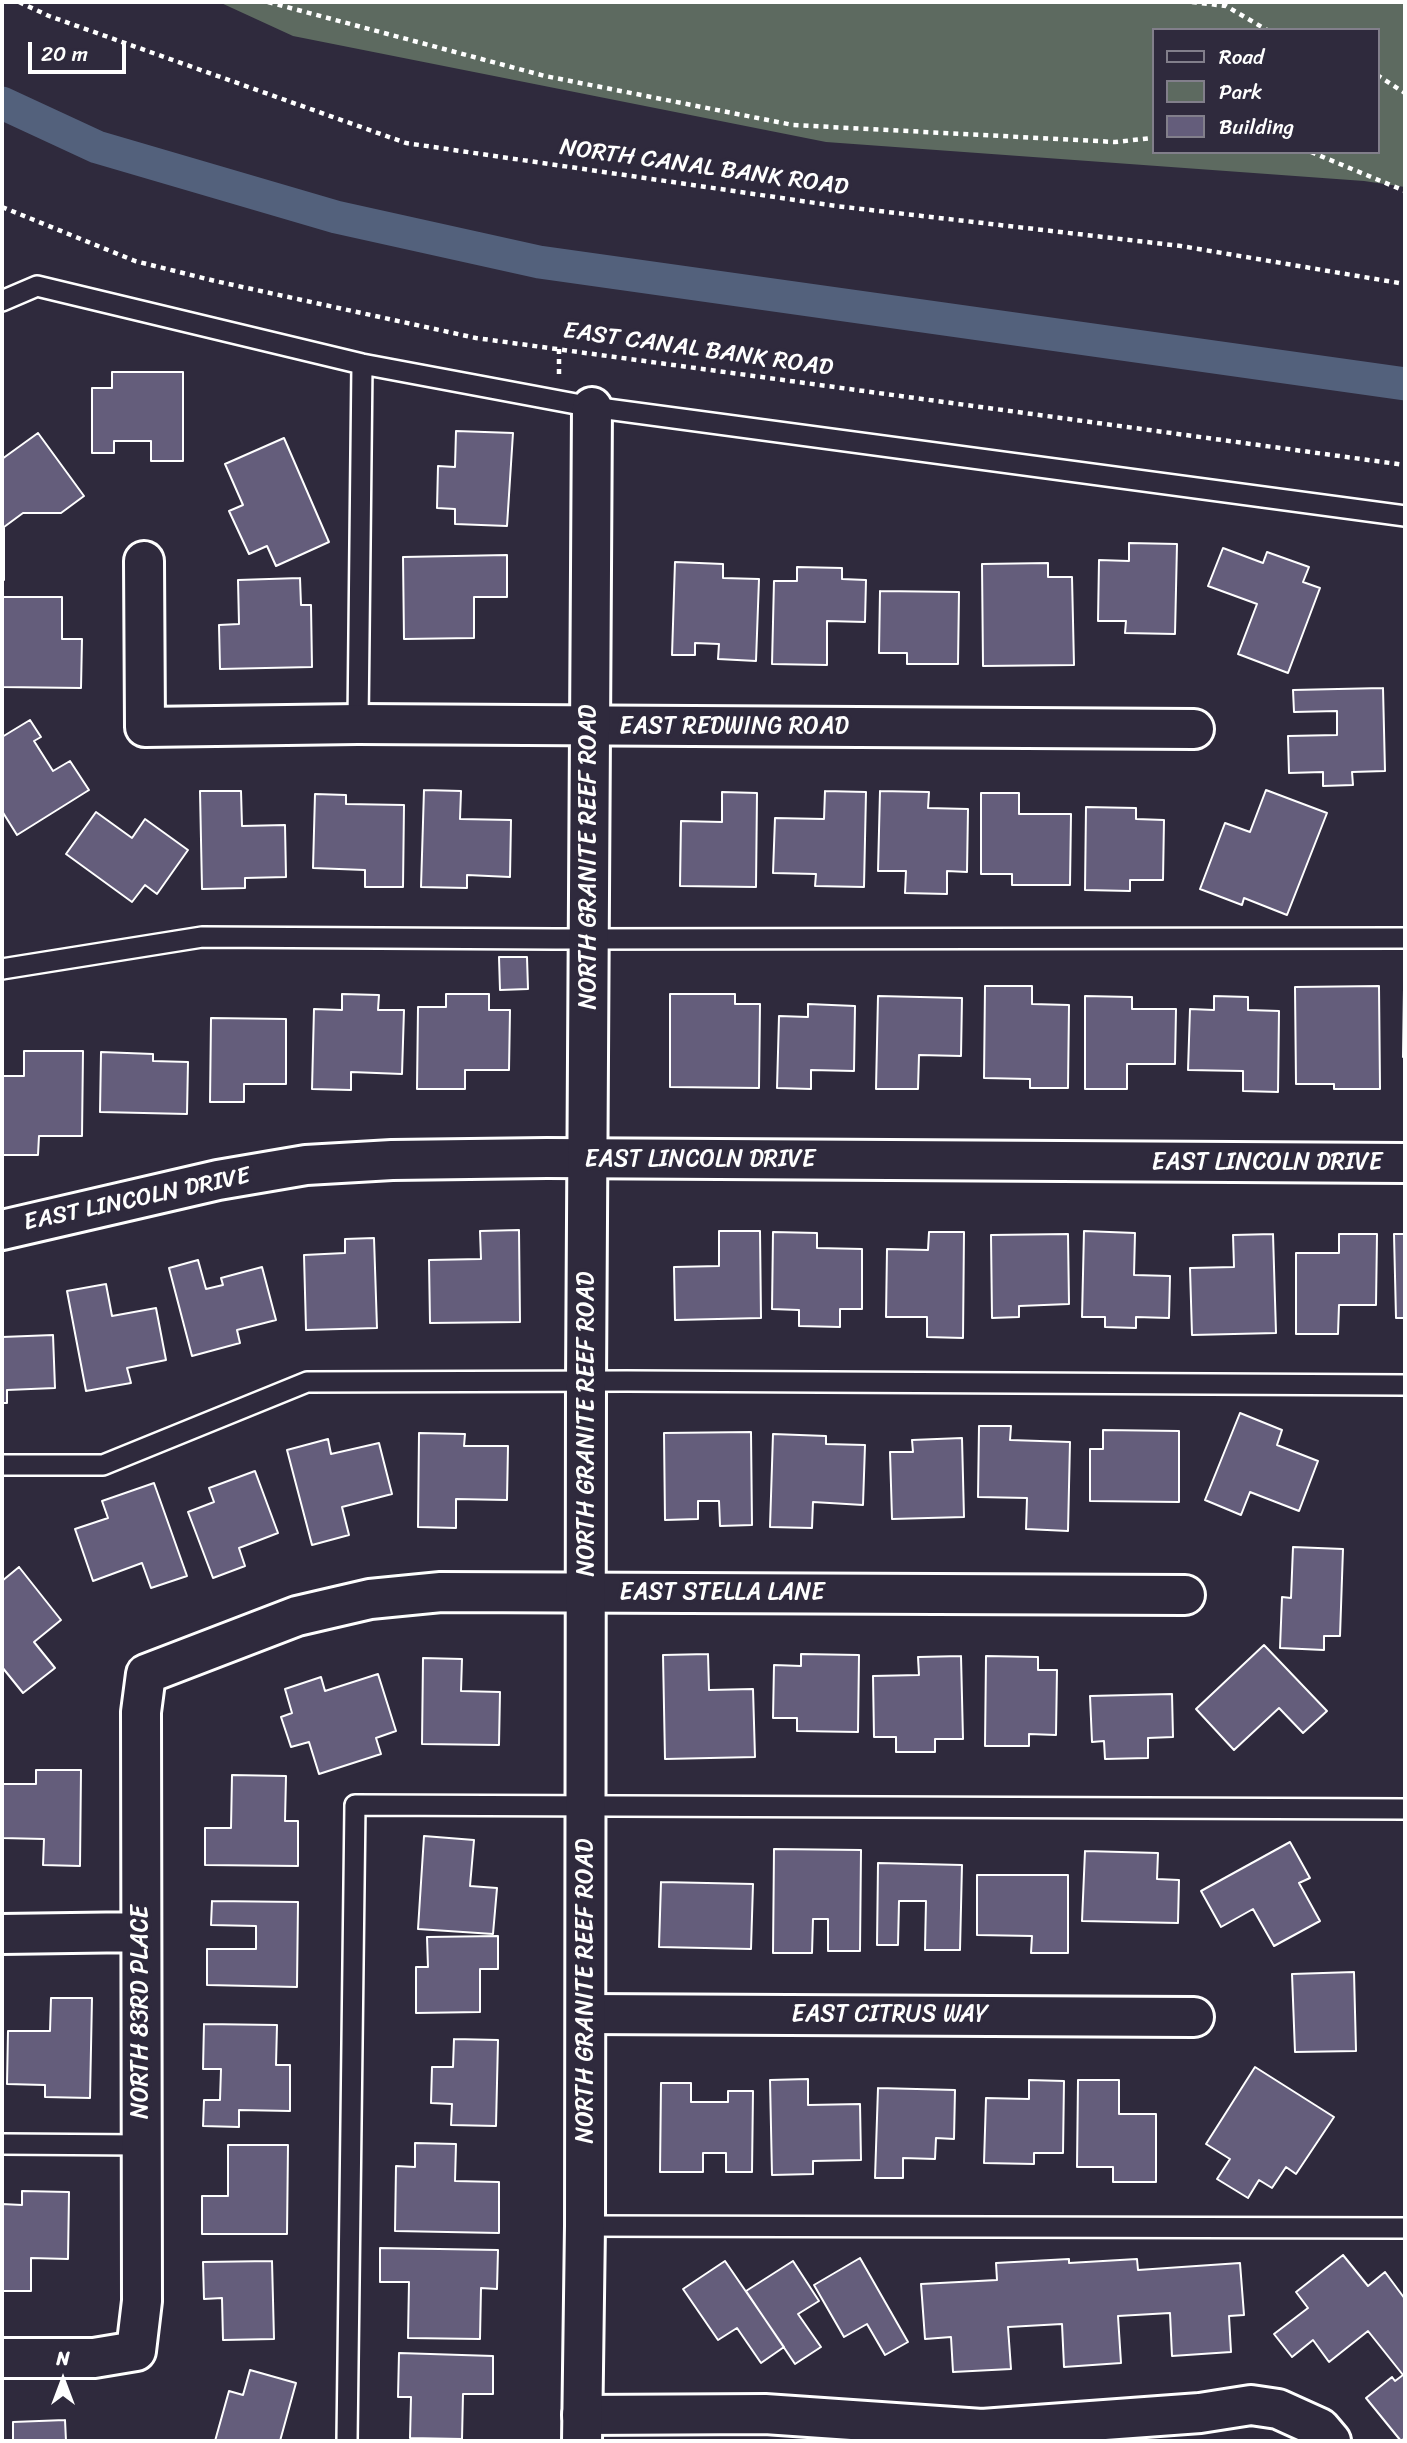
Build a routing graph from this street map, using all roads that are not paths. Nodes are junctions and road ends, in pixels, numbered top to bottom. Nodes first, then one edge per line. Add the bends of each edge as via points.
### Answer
1 (2, 301) edge
2 (362, 365) junction
3 (592, 407) junction
4 (1405, 516) edge
5 (144, 561) dead end
6 (358, 724) junction
7 (589, 726) junction
8 (1194, 729) dead end
9 (1405, 938) edge
10 (589, 939) junction
11 (2, 968) edge
12 (588, 1160) junction
13 (1405, 1163) edge
14 (2, 1230) edge
15 (586, 1381) junction
16 (1405, 1385) edge
17 (2, 1465) edge
18 (587, 1592) junction
19 (1185, 1595) dead end
20 (146, 1674) joint
21 (586, 1805) junction
22 (1405, 1809) edge
23 (141, 1932) junction
24 (2, 1934) edge
25 (586, 2014) junction
26 (1194, 2017) dead end
27 (2, 2144) edge
28 (141, 2145) junction
29 (585, 2226) junction
30 (1405, 2228) edge
31 (2, 2358) edge
32 (582, 2428) edge
33 (347, 2441) edge
34 (1331, 2441) edge

1 - 2 lane via 37,286
2 - 3 lane
2 - 6 lane
3 - 4 lane
3 - 7 street, NORTH GRANITE REEF ROAD
5 - 6 street, EAST REDWING ROAD via 145,727
6 - 7 street, EAST REDWING ROAD
7 - 8 street, EAST REDWING ROAD
7 - 10 street, NORTH GRANITE REEF ROAD
9 - 10 lane
10 - 11 lane via 202,937
10 - 12 street, NORTH GRANITE REEF ROAD
12 - 13 street, EAST LINCOLN DRIVE
12 - 14 street, EAST LINCOLN DRIVE via 306,1165 218,1180
12 - 15 street, NORTH GRANITE REEF ROAD
15 - 16 lane
15 - 17 lane via 307,1382 103,1465
15 - 18 street, NORTH GRANITE REEF ROAD
18 - 19 street, EAST STELLA LANE
18 - 20 street, EAST STELLA LANE via 441,1592 370,1599 297,1616
18 - 21 street, NORTH GRANITE REEF ROAD
20 - 23 street, NORTH 83RD PLACE via 141,1712
21 - 22 lane
21 - 25 street, NORTH GRANITE REEF ROAD
21 - 33 lane via 355,1805
23 - 24 street
23 - 28 street, NORTH 83RD PLACE
25 - 26 street, EAST CITRUS WAY
25 - 29 street, NORTH GRANITE REEF ROAD
27 - 28 lane
28 - 31 street, NORTH 83RD PLACE via 142,2301 136,2351 93,2358
29 - 30 lane
29 - 32 street, NORTH GRANITE REEF ROAD
32 - 34 street via 765,2414 982,2429 1251,2405 1278,2409 1320,2428

